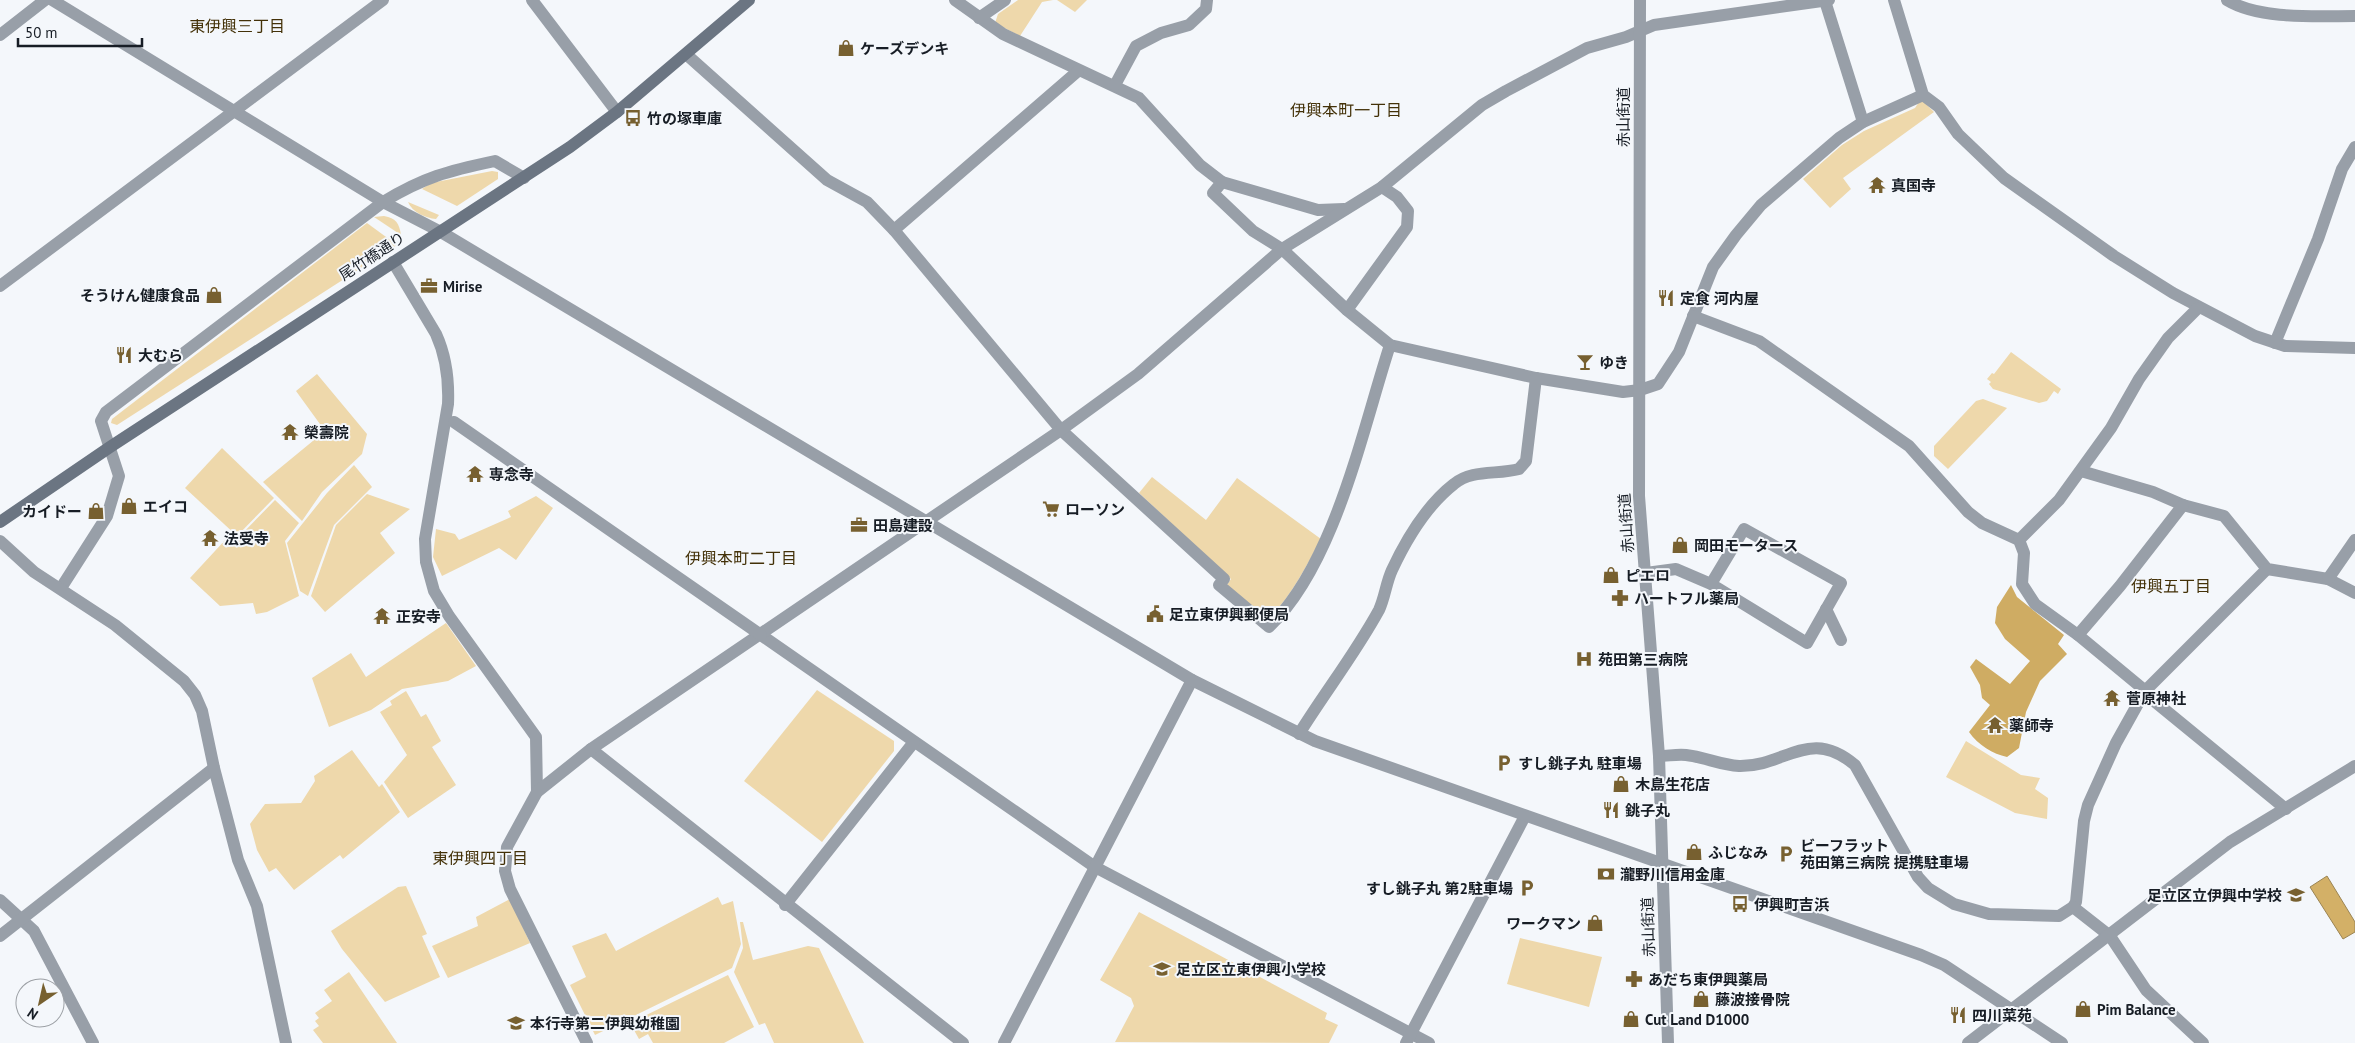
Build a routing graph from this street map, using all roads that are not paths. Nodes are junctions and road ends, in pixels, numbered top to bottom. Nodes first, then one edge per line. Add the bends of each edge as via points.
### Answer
1 (45, 0) edge
2 (52, 0) edge
3 (383, 0) edge
4 (532, 0) edge
5 (749, 0) edge
6 (955, 0) edge
7 (1005, 0) edge
8 (1207, 0) edge
9 (1640, 0) edge
10 (1827, 0) edge
11 (1894, 0) edge
12 (2226, 0) edge
13 (2355, 16) edge
14 (979, 18) junction
15 (1639, 31) junction
16 (0, 35) edge
17 (687, 54) junction
18 (1078, 72) junction
19 (1115, 85) junction
20 (1923, 95) junction
21 (236, 111) junction
22 (617, 112) junction
23 (1863, 122) junction
24 (2355, 147) edge
25 (524, 178) junction
26 (1222, 182) junction
27 (1382, 187) junction
28 (383, 202) junction
29 (1347, 209) junction
30 (894, 230) junction
31 (441, 232) junction
32 (1282, 249) junction
33 (393, 262) junction
34 (0, 286) edge
35 (2198, 308) junction
36 (1347, 310) junction
37 (1693, 316) junction
38 (2275, 343) junction
39 (1390, 345) junction
40 (2355, 348) edge
41 (1536, 378) junction
42 (1640, 390) junction
43 (450, 420) junction
44 (1061, 430) junction
45 (110, 447) junction
46 (2081, 471) junction
47 (2183, 505) junction
48 (0, 522) edge
49 (926, 522) junction
50 (2019, 540) junction
51 (2355, 540) edge
52 (0, 541) edge
53 (2267, 569) junction
54 (1646, 573) junction
55 (2328, 579) junction
56 (1711, 584) junction
57 (61, 588) junction
58 (2355, 593) edge
59 (1826, 609) junction
60 (761, 635) junction
61 (2078, 635) junction
62 (1841, 640) dead end
63 (1192, 680) junction
64 (2145, 691) junction
65 (1299, 734) junction
66 (914, 742) junction
67 (591, 749) junction
68 (1659, 756) junction
69 (2355, 766) edge
70 (214, 768) junction
71 (537, 792) junction
72 (2286, 808) junction
73 (1525, 816) junction
74 (1662, 865) junction
75 (1095, 867) junction
76 (0, 900) edge
77 (785, 905) junction
78 (2073, 907) junction
79 (22, 918) junction
80 (0, 936) edge
81 (2110, 936) junction
82 (2013, 1009) junction
83 (1409, 1038) edge
84 (92, 1043) edge
85 (286, 1043) edge
86 (587, 1043) edge
87 (963, 1043) edge
88 (1004, 1043) edge
89 (1429, 1043) edge
90 (1668, 1043) edge
91 (1968, 1043) edge
92 (2062, 1043) edge
93 (2203, 1043) edge

1 - 16 street
2 - 21 street
3 - 21 street
4 - 22 street
5 - 17 main road, 尾竹橋通り
6 - 14 street
7 - 14 street
8 - 19 street via 1206,10 1189,25 1162,33 1136,46
9 - 15 street, 赤山街道
10 - 15 street via 1654,25
10 - 23 street
11 - 20 street
12 - 13 street via 2252,10 2310,16
14 - 18 street via 1003,34
15 - 27 street via 1588,48 1482,105
15 - 42 street, 赤山街道
17 - 22 main road, 尾竹橋通り
17 - 30 street via 827,180 866,202
18 - 19 street
18 - 30 street
19 - 26 street via 1139,98 1200,165
20 - 23 street
20 - 35 street via 1939,107 1958,134 2004,178 2114,256
21 - 28 street
21 - 34 street
22 - 25 main road, 尾竹橋通り
23 - 37 street via 1839,138 1761,205 1713,268
24 - 38 street via 2342,168 2318,239
25 - 28 street via 495,161 434,175
25 - 31 main road, 尾竹橋通り
26 - 29 street via 1318,210
26 - 32 street via 1213,192 1253,231
27 - 29 street
27 - 36 street via 1397,197 1408,211 1407,227
28 - 31 street
28 - 45 street via 106,412 101,421
29 - 32 street
30 - 44 street
31 - 33 main road, 尾竹橋通り
31 - 49 street
32 - 36 street
32 - 44 street via 1138,374
33 - 43 street via 428,317 442,347 449,384
33 - 45 main road, 尾竹橋通り
35 - 38 street
35 - 46 street via 2168,338
36 - 39 street
37 - 42 street via 1679,352 1658,384
37 - 50 street via 1759,341 1909,446 1968,512 1982,523
38 - 40 street via 2296,347
39 - 41 street
39 - 44 street via 1326,537 1305,582 1287,610 1269,627 1219,586 1224,579
41 - 42 street via 1623,392
41 - 65 street via 1526,461 1519,469 1487,472 1454,484 1419,523 1392,571 1380,607 1362,640
42 - 54 street, 赤山街道 via 1640,496
43 - 60 street
43 - 71 street via 425,539 426,562 434,591 449,616 536,737
44 - 49 street
45 - 48 main road, 尾竹橋通り
45 - 57 street via 119,476 107,516
46 - 47 street via 2153,492
46 - 50 street via 2059,500
47 - 53 street via 2224,516
47 - 61 street
49 - 60 street
49 - 63 street
50 - 61 street via 2024,553 2022,584 2035,604
51 - 55 street
52 - 57 street via 34,572
53 - 55 street
53 - 64 street
54 - 56 street via 1676,568
54 - 68 street, 赤山街道
55 - 58 street
56 - 59 street via 1807,643
56 - 59 street via 1744,529 1841,583
57 - 70 street via 115,625 184,681 202,711
59 - 62 street
60 - 66 street
60 - 67 street
61 - 64 street
63 - 65 street
63 - 75 street
64 - 72 street
64 - 78 street via 2116,743 2088,805
65 - 73 street
66 - 75 street
66 - 77 street
67 - 71 street
67 - 77 street
68 - 74 street, 赤山街道
68 - 78 street via 1684,755 1738,766 1757,765 1812,747 1828,749 1855,765 1918,877 1935,892 1954,904 1989,914 2058,916
69 - 72 street
70 - 79 street
70 - 85 street via 238,860 257,906
71 - 86 street via 507,847 506,878
72 - 81 street via 2230,842
73 - 74 street
73 - 83 street
74 - 82 street via 1921,955 1944,965
74 - 90 street, 赤山街道
75 - 83 street
75 - 88 street
76 - 79 street
77 - 87 street
78 - 81 street
79 - 80 street
79 - 84 street via 34,931
81 - 82 street
81 - 93 street via 2146,990
82 - 91 street
82 - 92 street
83 - 89 street

